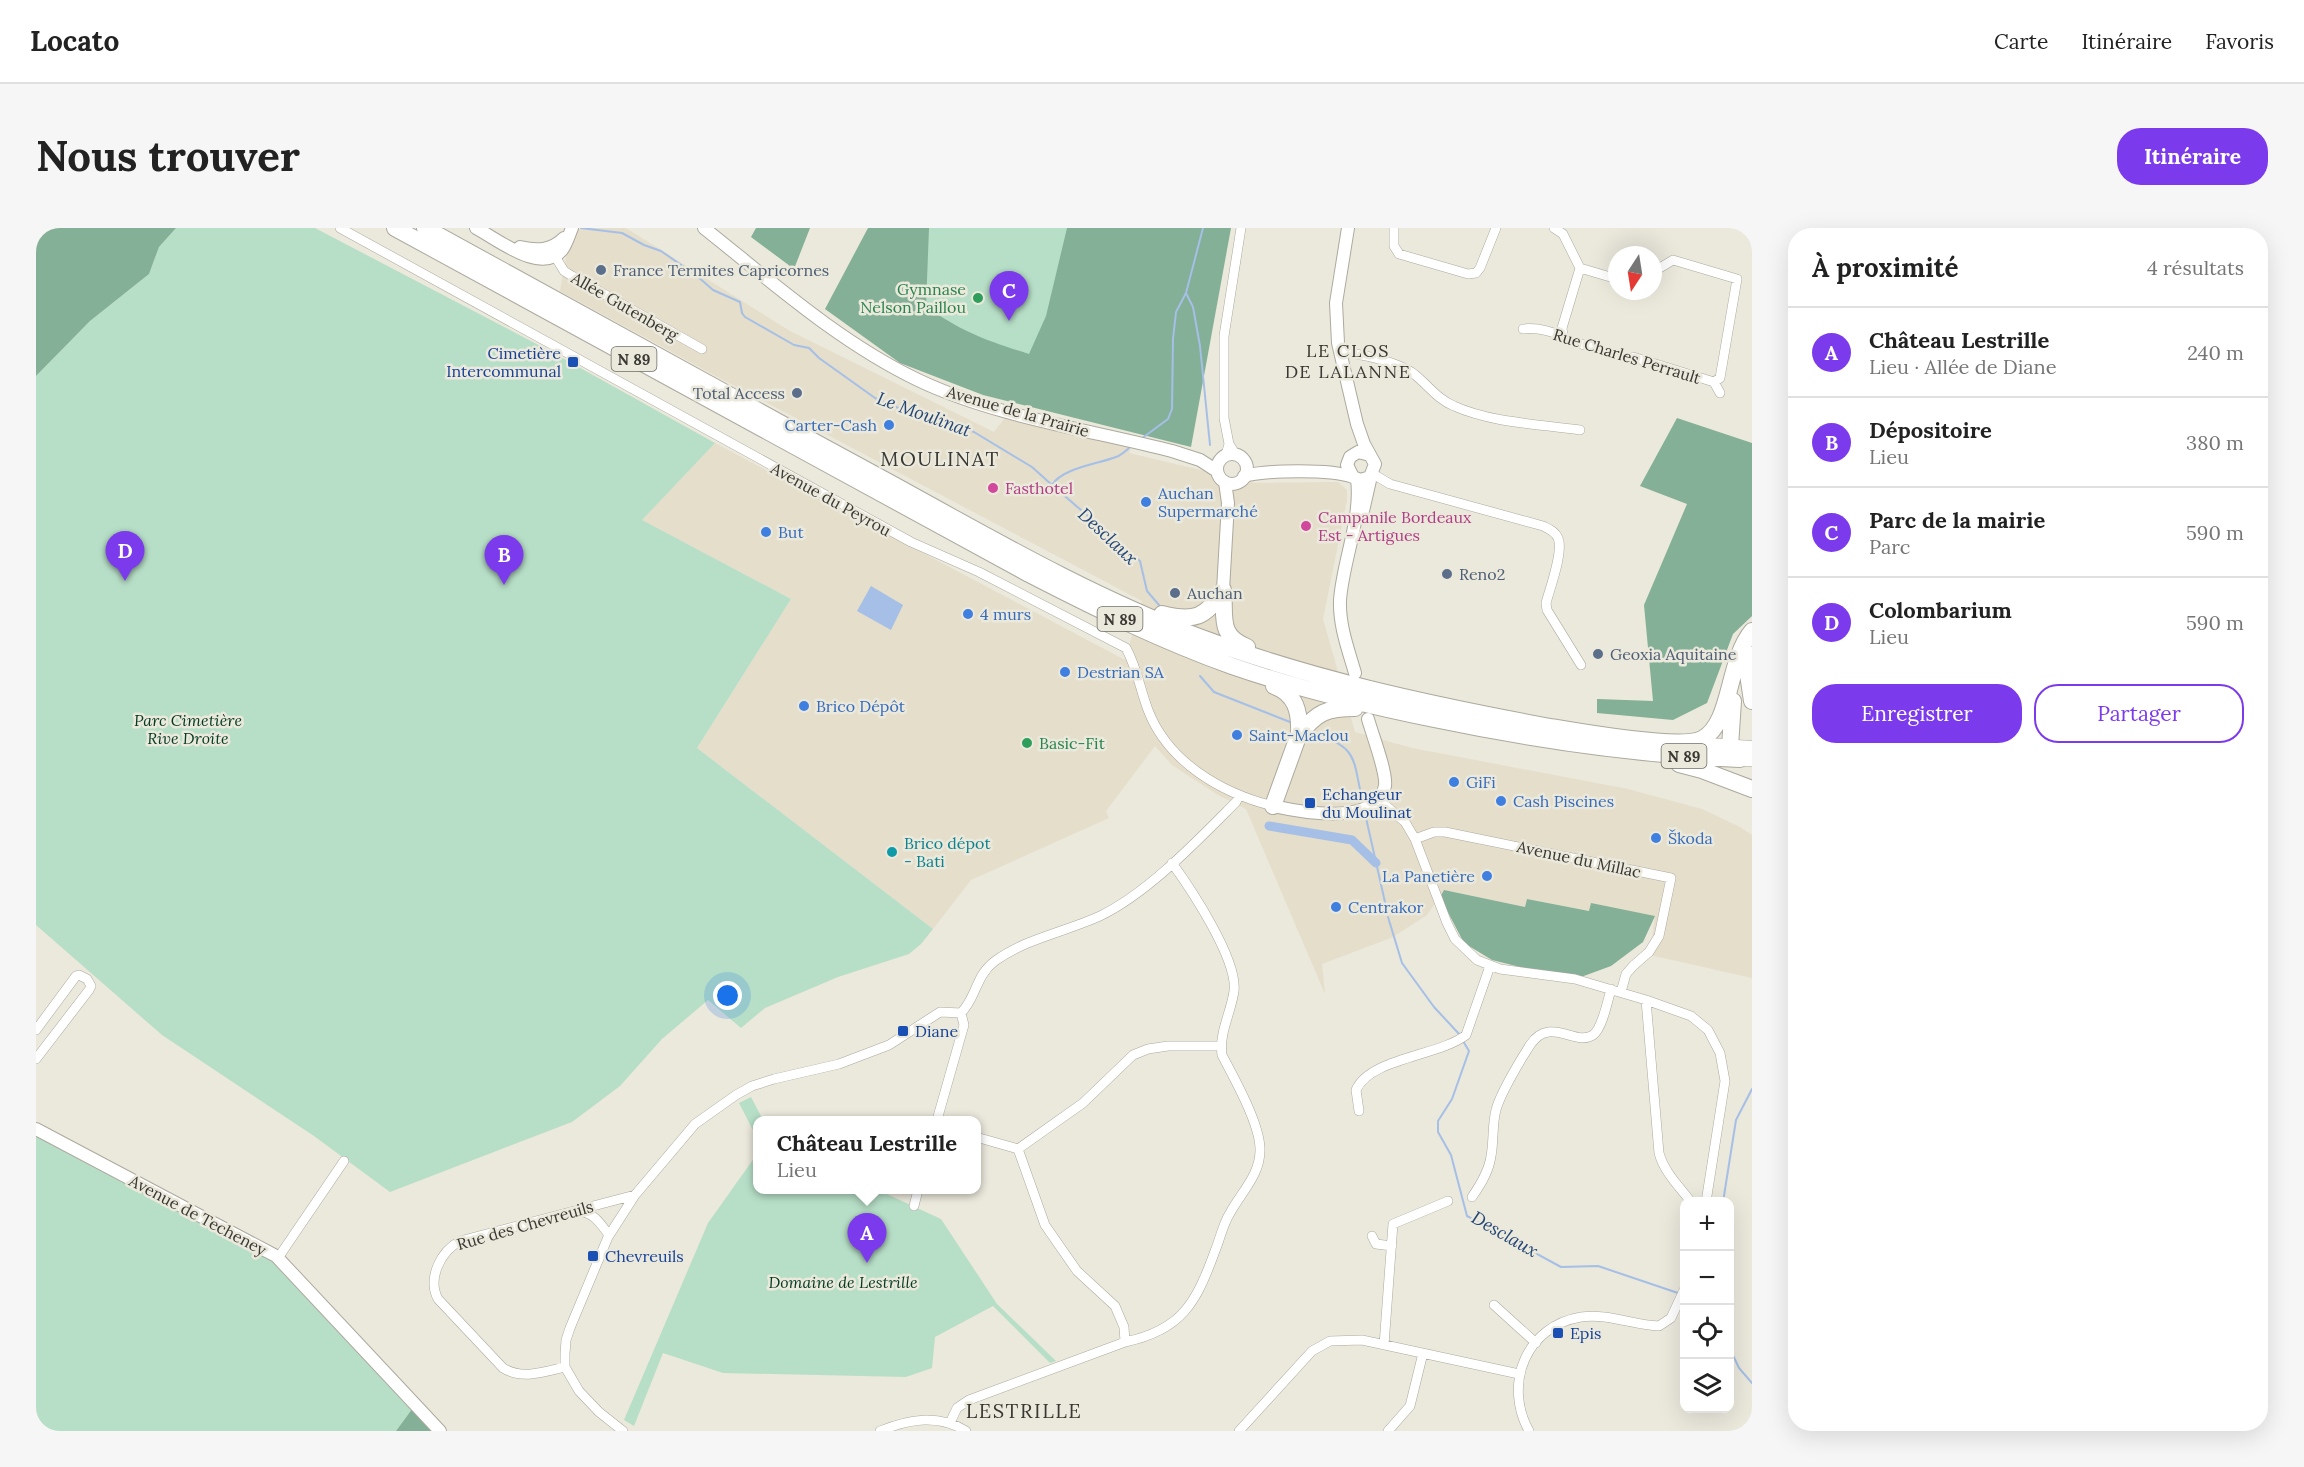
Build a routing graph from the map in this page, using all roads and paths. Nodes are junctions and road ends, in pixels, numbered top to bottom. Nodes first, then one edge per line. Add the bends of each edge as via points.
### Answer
1 (340, 228) edge
2 (395, 228) edge
3 (425, 228) edge
4 (476, 228) edge
5 (704, 228) edge
6 (1241, 228) edge
7 (1348, 228) edge
8 (1394, 228) edge
9 (1496, 228) edge
10 (1554, 228) edge
11 (568, 232) edge
12 (548, 253) junction
13 (1662, 267) edge
14 (1580, 268) junction
15 (1608, 276) edge
16 (1523, 329) dead end
17 (1563, 336) junction
18 (702, 349) dead end
19 (1340, 353) junction
20 (1714, 382) junction
21 (1720, 393) dead end
22 (1357, 424) junction
23 (1580, 430) dead end
24 (1370, 455) junction
25 (1350, 458) junction
26 (1231, 465) junction
27 (1320, 471) junction
28 (1372, 475) junction
29 (1355, 478) junction
30 (1346, 569) junction
31 (1223, 590) junction
32 (1117, 601) junction
33 (1124, 621) junction
34 (1752, 631) edge
35 (1752, 654) edge
36 (1736, 661) junction
37 (1581, 665) dead end
38 (1355, 673) dead end
39 (1363, 688) junction
40 (1752, 701) edge
41 (1383, 709) junction
42 (1368, 719) dead end
43 (1299, 734) junction
44 (1688, 743) junction
45 (1628, 752) junction
46 (1744, 753) edge
47 (1752, 789) edge
48 (1239, 795) junction
49 (1378, 799) junction
50 (1273, 806) junction
51 (1415, 839) junction
52 (1172, 863) junction
53 (1490, 966) junction
54 (1616, 990) junction
55 (1646, 1000) junction
56 (961, 1013) junction
57 (36, 1030) edge
58 (1221, 1046) junction
59 (36, 1059) edge
60 (1359, 1111) dead end
61 (939, 1116) edge
62 (36, 1130) edge
63 (981, 1138) edge
64 (1018, 1149) junction
65 (344, 1161) dead end
66 (917, 1194) edge
67 (635, 1195) junction
68 (1472, 1197) dead end
69 (1687, 1197) edge
70 (1707, 1197) edge
71 (1448, 1201) dead end
72 (914, 1206) dead end
73 (578, 1210) junction
74 (609, 1235) junction
75 (1371, 1236) dead end
76 (1392, 1246) junction
77 (278, 1258) junction
78 (1680, 1299) edge
79 (1494, 1305) dead end
80 (1125, 1342) junction
81 (1536, 1343) junction
82 (1384, 1345) junction
83 (1423, 1353) junction
84 (565, 1367) junction
85 (1520, 1374) junction
86 (950, 1423) junction
87 (618, 1430) edge
88 (440, 1431) edge
89 (880, 1431) edge
90 (966, 1431) edge
91 (1239, 1431) edge
92 (1388, 1431) edge
93 (1529, 1431) edge

1 - 48 street, Avenue du Peyrou via 911,542 979,572 1126,648 1149,710 1174,753
2 - 33 highway, N 89 via 1029,574
3 - 32 highway, N 89 via 974,529
4 - 12 street via 533,258 544,259
5 - 26 street, Avenue de la Prairie via 831,329 920,381 981,404
6 - 26 street via 1224,336 1224,418
7 - 19 street via 1336,303
8 - 9 street via 1394,246 1399,254 1468,274 1480,268
10 - 14 street via 1563,234
11 - 12 street via 563,248
12 - 18 street, Allée Gutenberg via 572,276
13 - 20 street, Rue Charles Perrault via 1673,260 1737,279 1720,378
14 - 15 street
14 - 17 street
16 - 17 street, Rue Charles Perrault
17 - 20 street, Rue Charles Perrault
19 - 22 street
19 - 23 street via 1404,368 1451,405 1479,415
20 - 21 street
22 - 24 street
22 - 25 street
24 - 25 street via 1363,452
24 - 28 street via 1375,464
25 - 27 street
25 - 29 street via 1348,470
26 - 27 street via 1264,472
26 - 31 street
27 - 29 street
28 - 29 street
28 - 30 street
28 - 37 street via 1390,484 1543,526 1556,534 1560,550 1547,610
29 - 30 street via 1358,499
30 - 38 street via 1341,621
31 - 32 highway via 1208,612 1187,619
31 - 39 highway via 1224,623 1233,640 1343,677
32 - 39 highway, N 89 via 1247,655
33 - 41 highway, N 89 via 1233,666
33 - 43 highway via 1189,655 1285,691 1296,704
34 - 36 highway
35 - 40 highway via 1748,674
36 - 44 highway via 1717,726 1708,736
36 - 46 highway
39 - 44 highway, N 89 via 1568,730
41 - 43 highway via 1327,710
41 - 45 highway, N 89 via 1505,734
42 - 49 street via 1382,768 1384,786
43 - 50 highway
44 - 46 main road, N 89
45 - 46 highway, N 89
45 - 47 highway via 1702,770
48 - 50 street, Avenue du Peyrou
48 - 52 street
49 - 50 street via 1365,809 1339,813 1300,812
49 - 51 street via 1405,822
51 - 53 street via 1455,939 1472,956
51 - 54 street, Avenue du Millac via 1445,831 1671,878 1659,936
52 - 56 street via 1128,900 1099,916 1027,943 994,962 981,974 969,1005
52 - 58 street via 1219,940 1233,973 1234,990
53 - 54 street
53 - 60 street via 1466,1035 1448,1046 1363,1078 1356,1090
54 - 55 street
54 - 68 street via 1593,1035 1584,1038 1552,1032 1540,1034 1531,1044 1496,1110 1488,1170
55 - 69 street via 1659,1153
55 - 70 street via 1691,1016 1708,1030 1720,1053 1725,1081
56 - 61 street via 963,1025
56 - 67 street via 940,1012 890,1045 839,1064 752,1086 694,1124
57 - 59 street via 76,976 87,979 89,990
58 - 64 street via 1168,1046 1133,1055 1083,1103
58 - 80 street via 1258,1134 1260,1158 1250,1184 1230,1213 1199,1293 1189,1308 1162,1330
62 - 77 street, Avenue de Techeney
63 - 64 street
64 - 80 street via 1045,1225 1077,1271 1115,1306 1124,1327
65 - 77 street
66 - 72 street
67 - 73 street, Rue des Chevreuils
67 - 74 street
71 - 76 street via 1394,1224
73 - 74 street via 590,1213
73 - 84 street, Rue des Chevreuils via 460,1241 444,1254 434,1279 438,1299 503,1368 531,1375
74 - 84 street via 566,1340
75 - 76 street via 1376,1244
76 - 82 street
77 - 88 street, Avenue de Techeney
78 - 81 street via 1671,1318 1659,1326 1580,1317 1551,1328
79 - 81 street
80 - 86 street via 969,1400 957,1408
81 - 85 street
82 - 83 street
82 - 91 street via 1362,1340 1330,1341 1312,1351
83 - 85 street
83 - 92 street via 1410,1406
84 - 87 street via 579,1392
85 - 93 street via 1517,1394
86 - 89 street via 908,1421
86 - 90 street

